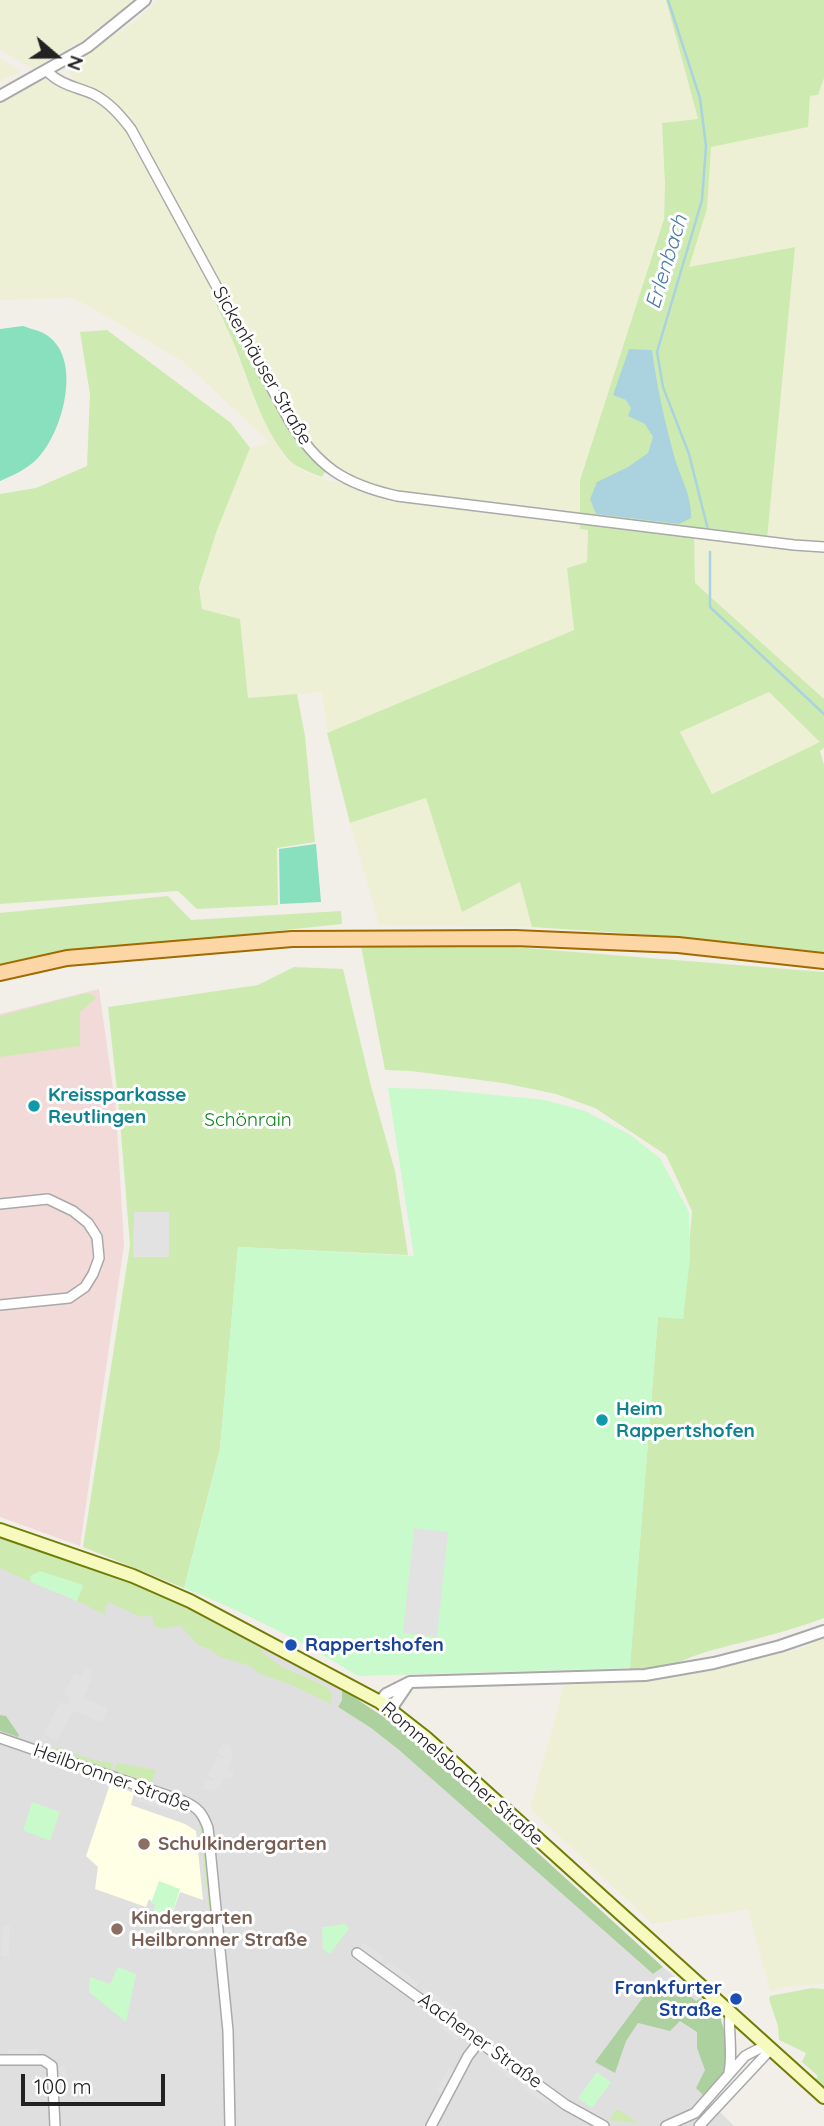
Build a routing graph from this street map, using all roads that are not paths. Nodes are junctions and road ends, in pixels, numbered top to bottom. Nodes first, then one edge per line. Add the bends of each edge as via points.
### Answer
1 (145, 0) edge
2 (47, 71) junction
3 (0, 96) edge
4 (824, 547) edge
5 (824, 961) edge
6 (0, 972) edge
7 (0, 1204) edge
8 (0, 1305) edge
9 (0, 1530) edge
10 (824, 1631) edge
11 (385, 1705) junction
12 (0, 1738) edge
13 (357, 1953) dead end
14 (730, 2012) junction
15 (479, 2042) junction
16 (769, 2047) junction
17 (0, 2060) edge
18 (729, 2074) junction
19 (824, 2097) edge
20 (695, 2113) junction
21 (701, 2125) edge
22 (55, 2126) edge
23 (230, 2126) edge
24 (431, 2126) edge
25 (604, 2126) edge
26 (666, 2126) edge

1 - 2 street via 87,47
2 - 3 street
2 - 4 street, Sickenhäuser Straße via 60,82 95,95 131,129 289,421 315,457 340,477 397,496
5 - 6 main road via 678,945 515,938 292,939 67,958
7 - 8 street via 48,1199 73,1211 97,1237 99,1258 85,1287 69,1298
9 - 11 main road, Rommelsbacher Straße via 171,1592
10 - 11 street via 714,1663 645,1675 410,1682
11 - 14 main road, Rommelsbacher Straße
12 - 23 street, Heilbronner Straße via 183,1801 204,1816 228,2031
13 - 15 street, Aachener Straße
14 - 16 main road, Rommelsbacher Straße
14 - 18 street
15 - 24 street
15 - 25 street, Aachener Straße via 566,2105
16 - 18 street via 745,2056
16 - 19 main road, Rommelsbacher Straße
16 - 21 street
17 - 22 street via 43,2060 52,2066
18 - 20 street
20 - 21 street
20 - 26 street

